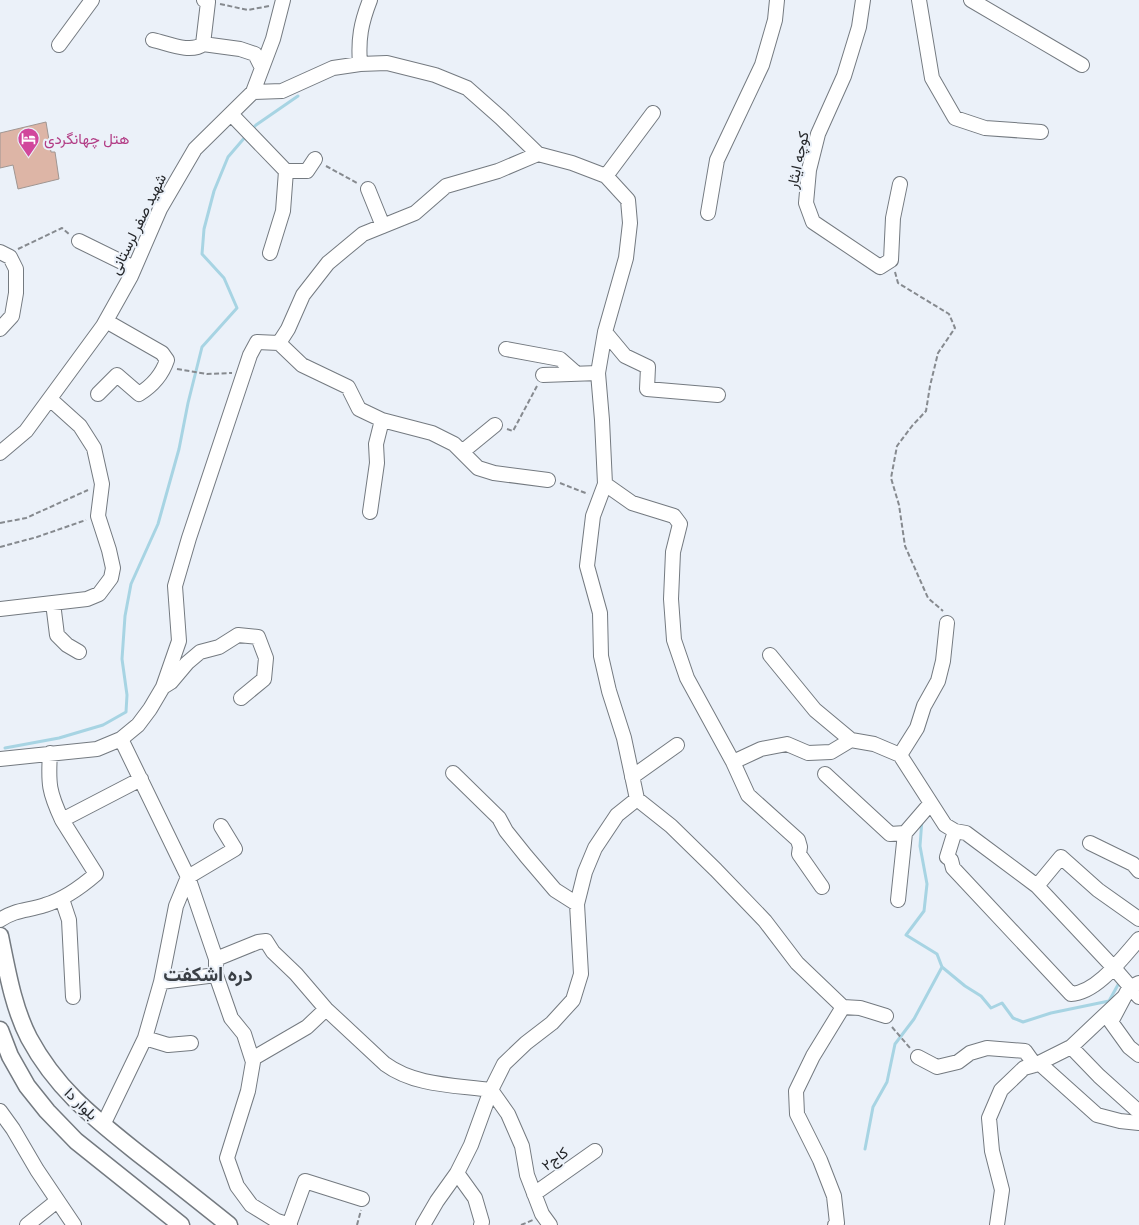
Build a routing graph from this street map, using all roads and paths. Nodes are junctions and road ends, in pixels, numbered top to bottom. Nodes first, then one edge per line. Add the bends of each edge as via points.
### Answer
1 (92, 0) edge
2 (370, 0) edge
3 (777, 0) edge
4 (864, 0) edge
5 (920, 0) edge
6 (971, 0) edge
7 (206, 1) edge
8 (282, 2) edge
9 (154, 40) dead end
10 (203, 44) junction
11 (59, 45) dead end
12 (360, 64) junction
13 (1082, 65) dead end
14 (262, 68) junction
15 (253, 92) junction
16 (653, 113) dead end
17 (230, 114) junction
18 (1041, 132) dead end
19 (538, 154) junction
20 (315, 159) joint
21 (286, 171) junction
22 (606, 176) junction
23 (900, 184) dead end
24 (368, 189) joint
25 (708, 213) dead end
26 (383, 226) junction
27 (79, 241) joint
28 (270, 253) dead end
29 (5, 255) edge
30 (891, 260) junction
31 (134, 268) junction
32 (106, 321) junction
33 (0, 329) edge
34 (605, 332) junction
35 (279, 343) junction
36 (506, 349) dead end
37 (173, 368) dead end
38 (244, 372) junction
39 (598, 373) junction
40 (577, 374) junction
41 (543, 375) joint
42 (98, 394) dead end
43 (718, 395) dead end
44 (50, 399) junction
45 (382, 420) junction
46 (495, 425) joint
47 (462, 452) junction
48 (0, 453) edge
49 (548, 480) joint
50 (102, 484) junction
51 (605, 484) junction
52 (599, 500) junction
53 (370, 512) dead end
54 (98, 516) junction
55 (0, 523) edge
56 (0, 547) edge
57 (53, 603) junction
58 (0, 608) edge
59 (947, 623) joint
60 (79, 652) dead end
61 (770, 655) dead end
62 (163, 687) junction
63 (241, 698) dead end
64 (121, 739) junction
65 (851, 740) junction
66 (677, 745) dead end
67 (50, 753) junction
68 (900, 755) junction
69 (0, 759) edge
70 (733, 762) junction
71 (453, 773) dead end
72 (826, 774) dead end
73 (632, 777) junction
74 (141, 779) junction
75 (637, 799) junction
76 (930, 804) junction
77 (62, 820) junction
78 (221, 826) dead end
79 (955, 831) junction
80 (905, 833) junction
81 (1090, 843) dead end
82 (1139, 871) edge
83 (188, 877) junction
84 (1037, 886) junction
85 (822, 887) dead end
86 (62, 899) junction
87 (898, 900) dead end
88 (577, 904) junction
89 (1139, 919) edge
90 (0, 920) edge
91 (0, 936) edge
92 (1139, 939) edge
93 (216, 959) junction
94 (1114, 968) junction
95 (216, 975) junction
96 (161, 982) junction
97 (1133, 991) edge
98 (73, 997) dead end
99 (842, 1006) junction
100 (326, 1008) junction
101 (886, 1016) dead end
102 (0, 1030) edge
103 (896, 1033) dead end
104 (145, 1038) junction
105 (905, 1041) dead end
106 (191, 1043) dead end
107 (1071, 1047) junction
108 (1139, 1055) edge
109 (918, 1057) dead end
110 (252, 1059) junction
111 (1037, 1064) junction
112 (491, 1090) junction
113 (0, 1111) edge
114 (1139, 1112) edge
115 (1139, 1123) edge
116 (103, 1125) junction
117 (595, 1151) dead end
118 (457, 1173) junction
119 (534, 1194) junction
120 (362, 1199) dead end
121 (58, 1201) junction
122 (28, 1225) edge
123 (74, 1225) edge
124 (181, 1225) edge
125 (229, 1225) edge
126 (290, 1225) edge
127 (423, 1225) edge
128 (481, 1225) edge
129 (550, 1225) edge
130 (835, 1225) edge
131 (997, 1225) edge

1 - 11 street
2 - 12 street via 358,43
3 - 25 street via 775,20 762,65 717,160
4 - 30 street, کوچه ایثار via 860,27 844,76 818,134 809,170 806,203 813,222 850,248 880,267
5 - 18 street via 932,78 955,118 985,128
6 - 13 street
7 - 8 path via 248,10
7 - 10 street
8 - 14 street, شهید صفر لرستانی
9 - 10 street via 187,48
10 - 14 street via 255,54
12 - 15 street via 333,68 282,91
12 - 19 street via 387,63 435,75 467,88
14 - 15 street, شهید صفر لرستانی
15 - 17 street, شهید صفر لرستانی
16 - 22 street
17 - 21 street
17 - 31 street, شهید صفر لرستانی via 195,149 160,209
19 - 22 street
19 - 26 street via 498,171 446,186 415,213
20 - 21 street via 307,171
20 - 24 path
21 - 28 street via 283,210
22 - 34 street via 628,200 630,223 626,258
23 - 30 street
24 - 26 street
26 - 35 street via 363,234 328,263 303,295
27 - 29 path via 62,228
27 - 31 street
29 - 33 street via 16,269 16,293 12,316
30 - 59 path via 898,283 949,314 955,328 938,353 926,412 897,446 891,478 905,546 928,598 947,615
31 - 32 street, شهید صفر لرستانی
32 - 42 street via 162,353 167,360 150,387 139,394 117,375
32 - 44 street, شهید صفر لرستانی
34 - 39 street
34 - 43 street via 625,356 648,368 647,389
35 - 38 street via 257,342
35 - 45 street via 302,364 348,387 359,409
36 - 40 street via 560,359
37 - 38 path via 207,374
38 - 62 street via 175,586 179,641
39 - 40 street
39 - 51 street
40 - 41 street
41 - 46 path via 513,430
44 - 48 street, شهید صفر لرستانی via 26,431
44 - 50 street via 80,426 94,448
45 - 47 street via 432,433
45 - 53 street via 376,444 377,463
46 - 47 street
47 - 49 street via 478,468
49 - 52 path
50 - 54 street
50 - 55 path via 26,518
51 - 52 street
51 - 70 street via 632,503 674,516 680,524 673,552 671,599 674,640 687,678
52 - 73 street via 593,516 587,566 600,613 601,656
54 - 56 path
54 - 57 street via 113,568 111,578 99,594 87,599
57 - 58 street
57 - 60 street via 57,635
59 - 68 street via 938,681
61 - 65 street via 815,710
62 - 63 street via 200,652 219,647 238,635 258,637 266,658 264,679
62 - 64 street via 138,725
64 - 67 street via 97,749
64 - 74 street
65 - 68 street via 874,744
65 - 70 street via 831,752 808,753 787,744 761,749
66 - 73 street
67 - 69 street
67 - 77 street via 48,778 51,796
68 - 76 street
70 - 85 street via 748,794 798,840 799,854
71 - 88 street via 499,818 555,890
72 - 80 street via 890,834
73 - 75 street
74 - 77 street
74 - 83 street
75 - 88 street via 616,815 595,848
75 - 99 street via 671,826 716,870 765,921 796,963
76 - 79 street via 945,825
76 - 80 street
77 - 86 street via 96,874
78 - 83 street via 235,849
79 - 84 street via 966,833
79 - 94 street via 947,857 953,868 1071,994 1082,993
80 - 87 street
81 - 82 street via 1133,864
83 - 93 street
83 - 96 street via 176,906
84 - 89 street via 1062,856 1098,890
84 - 94 street
86 - 90 street via 11,912
86 - 98 street via 69,920
88 - 112 street via 582,974 573,1000 552,1023 504,1064
91 - 116 main road, بلوار دا via 16,1008 29,1038 47,1068 71,1097
92 - 94 street
93 - 95 street
93 - 100 street via 266,941
94 - 97 street
95 - 96 street
95 - 110 street via 231,1018 244,1034
96 - 104 street
97 - 107 street
97 - 108 street via 1111,1022
99 - 101 street
99 - 130 street via 796,1091 797,1114 834,1196
100 - 110 street via 307,1027
100 - 112 street via 395,1071 414,1080
102 - 124 main road, بلوار دا via 27,1086 47,1111 76,1141
103 - 105 path
104 - 106 street via 168,1045
104 - 116 street
107 - 111 street
107 - 114 street
109 - 111 street via 937,1067 958,1062 970,1053 987,1048 1010,1049 1025,1051
110 - 126 street via 248,1091 227,1158 237,1186 251,1205
111 - 115 street via 1097,1115
111 - 131 street via 1024,1068 1001,1090 989,1118 992,1151 1002,1190
112 - 118 street
112 - 119 street via 508,1114 522,1146
113 - 121 street
116 - 125 main road, بلوار دا
117 - 119 street, کاج۲
118 - 127 street
118 - 128 street via 475,1198
119 - 129 street
120 - 126 street via 305,1181
121 - 122 street
121 - 123 street

